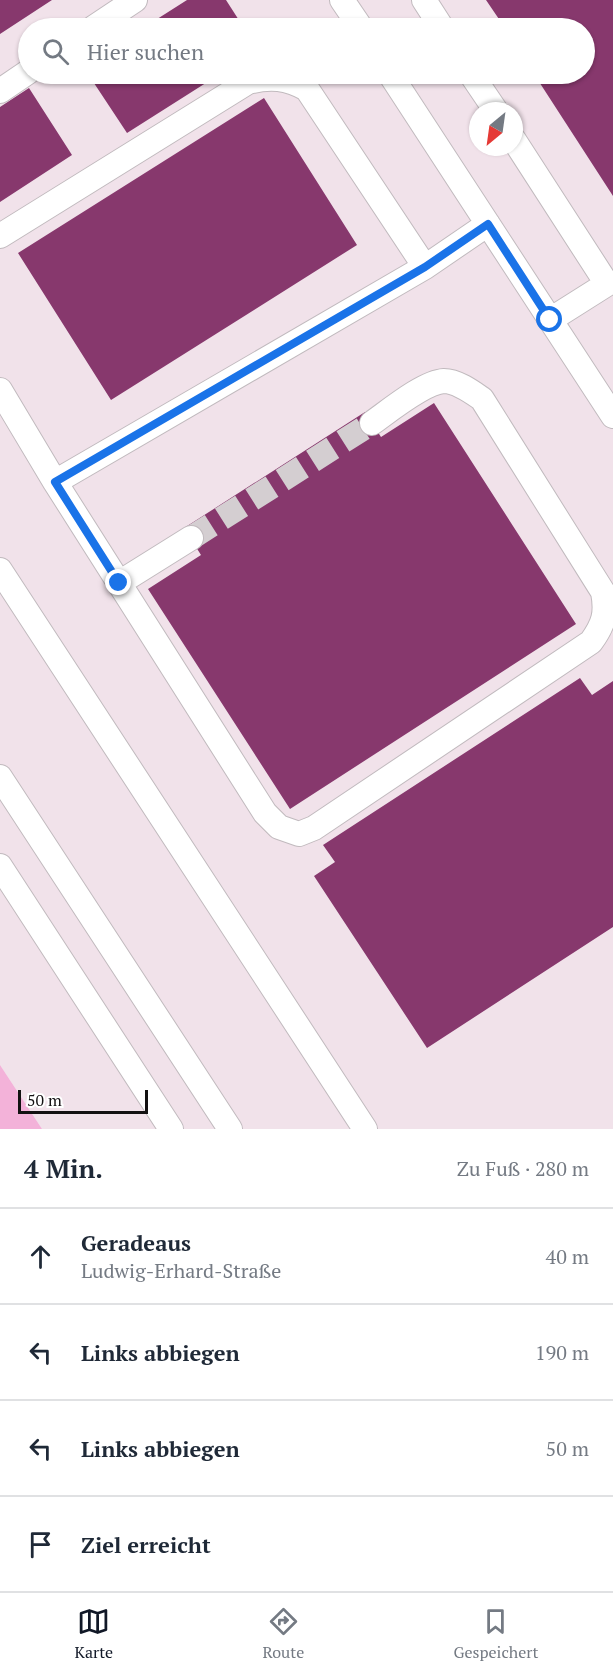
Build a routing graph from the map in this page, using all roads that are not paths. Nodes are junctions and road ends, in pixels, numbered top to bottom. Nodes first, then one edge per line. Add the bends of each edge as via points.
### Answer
1 (135, 0) edge
2 (342, 0) edge
3 (424, 0) edge
4 (108, 18) edge
5 (354, 18) edge
6 (436, 18) edge
7 (18, 79) edge
8 (245, 84) edge
9 (298, 84) edge
10 (397, 84) edge
11 (477, 84) edge
12 (0, 91) edge
13 (489, 102) edge
14 (523, 154) edge
15 (488, 224) junction
16 (0, 236) edge
17 (425, 267) junction
18 (610, 289) edge
19 (550, 320) junction
20 (0, 390) edge
21 (612, 413) edge
22 (372, 423) tunnel mouth
23 (55, 482) junction
24 (191, 538) tunnel mouth
25 (0, 570) edge
26 (119, 583) junction
27 (0, 777) edge
28 (0, 866) edge
29 (171, 1129) edge
30 (230, 1129) edge
31 (365, 1129) edge

1 - 4 street
2 - 5 street
3 - 6 street
7 - 12 street
8 - 16 street
9 - 17 street via 307,89
10 - 15 street
11 - 13 street
14 - 18 street
15 - 17 street
15 - 19 street
17 - 23 street
18 - 19 street
19 - 21 street
20 - 23 street
22 - 26 street via 426,387 445,381 482,399 603,591 606,609 602,627 591,642 314,828 299,834 279,827 265,813
23 - 26 street
24 - 26 street
25 - 31 street
27 - 30 street
28 - 29 street

